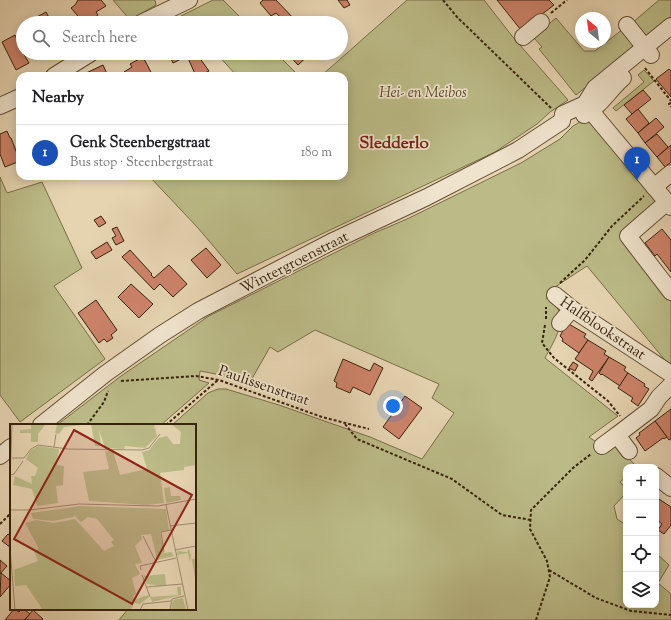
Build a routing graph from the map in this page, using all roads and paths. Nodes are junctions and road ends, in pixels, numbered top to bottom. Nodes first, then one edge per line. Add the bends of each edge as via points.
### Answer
1 (189, 0) edge
2 (443, 0) edge
3 (567, 0) edge
4 (554, 11) dead end
5 (156, 16) edge
6 (541, 22) dead end
7 (627, 25) dead end
8 (671, 26) edge
9 (523, 37) dead end
10 (671, 38) edge
11 (646, 55) junction
12 (80, 60) edge
13 (60, 72) edge
14 (16, 99) edge
15 (671, 102) edge
16 (0, 106) edge
17 (671, 107) edge
18 (588, 108) junction
19 (561, 122) junction
20 (671, 173) edge
21 (654, 187) junction
22 (669, 205) edge
23 (671, 292) edge
24 (556, 295) dead end
25 (572, 309) junction
26 (560, 323) dead end
27 (671, 374) edge
28 (108, 378) junction
29 (219, 380) junction
30 (671, 385) edge
31 (345, 423) junction
32 (42, 424) edge
33 (88, 424) edge
34 (167, 424) edge
35 (369, 429) dead end
36 (617, 435) junction
37 (10, 448) edge
38 (598, 449) joint
39 (629, 451) dead end
40 (0, 456) edge
41 (659, 478) edge
42 (671, 488) edge
43 (10, 514) edge
44 (531, 520) junction
45 (0, 524) edge
46 (549, 569) junction
47 (671, 616) edge
48 (536, 620) edge

1 - 5 street
2 - 19 path via 457,17 550,106
3 - 4 path
6 - 9 street
7 - 11 street
8 - 11 street
10 - 11 street
11 - 15 path
11 - 18 street via 595,88
12 - 13 street
14 - 16 street
15 - 17 path
18 - 19 street, Wintergroenstraat via 563,114
18 - 21 street
19 - 28 street, Wintergroenstraat via 511,154 198,310 160,335
20 - 21 street
21 - 22 street
22 - 23 street via 628,236
24 - 25 street, Halfblookstraat
25 - 26 street
25 - 27 street, Halfblookstraat
28 - 29 path, Paulissenstraat via 163,379 196,376
28 - 32 street, Wintergroenstraat
28 - 33 path via 104,402
29 - 31 path, Paulissenstraat
29 - 34 path
30 - 36 street via 651,409
31 - 35 path, Paulissenstraat
31 - 44 path via 357,439 452,479 502,515
36 - 38 street
36 - 39 street
37 - 40 street
38 - 44 path via 573,468 531,510
41 - 42 street
43 - 45 path
44 - 46 path via 530,529
46 - 47 path via 596,598 631,611
46 - 48 path via 550,577

